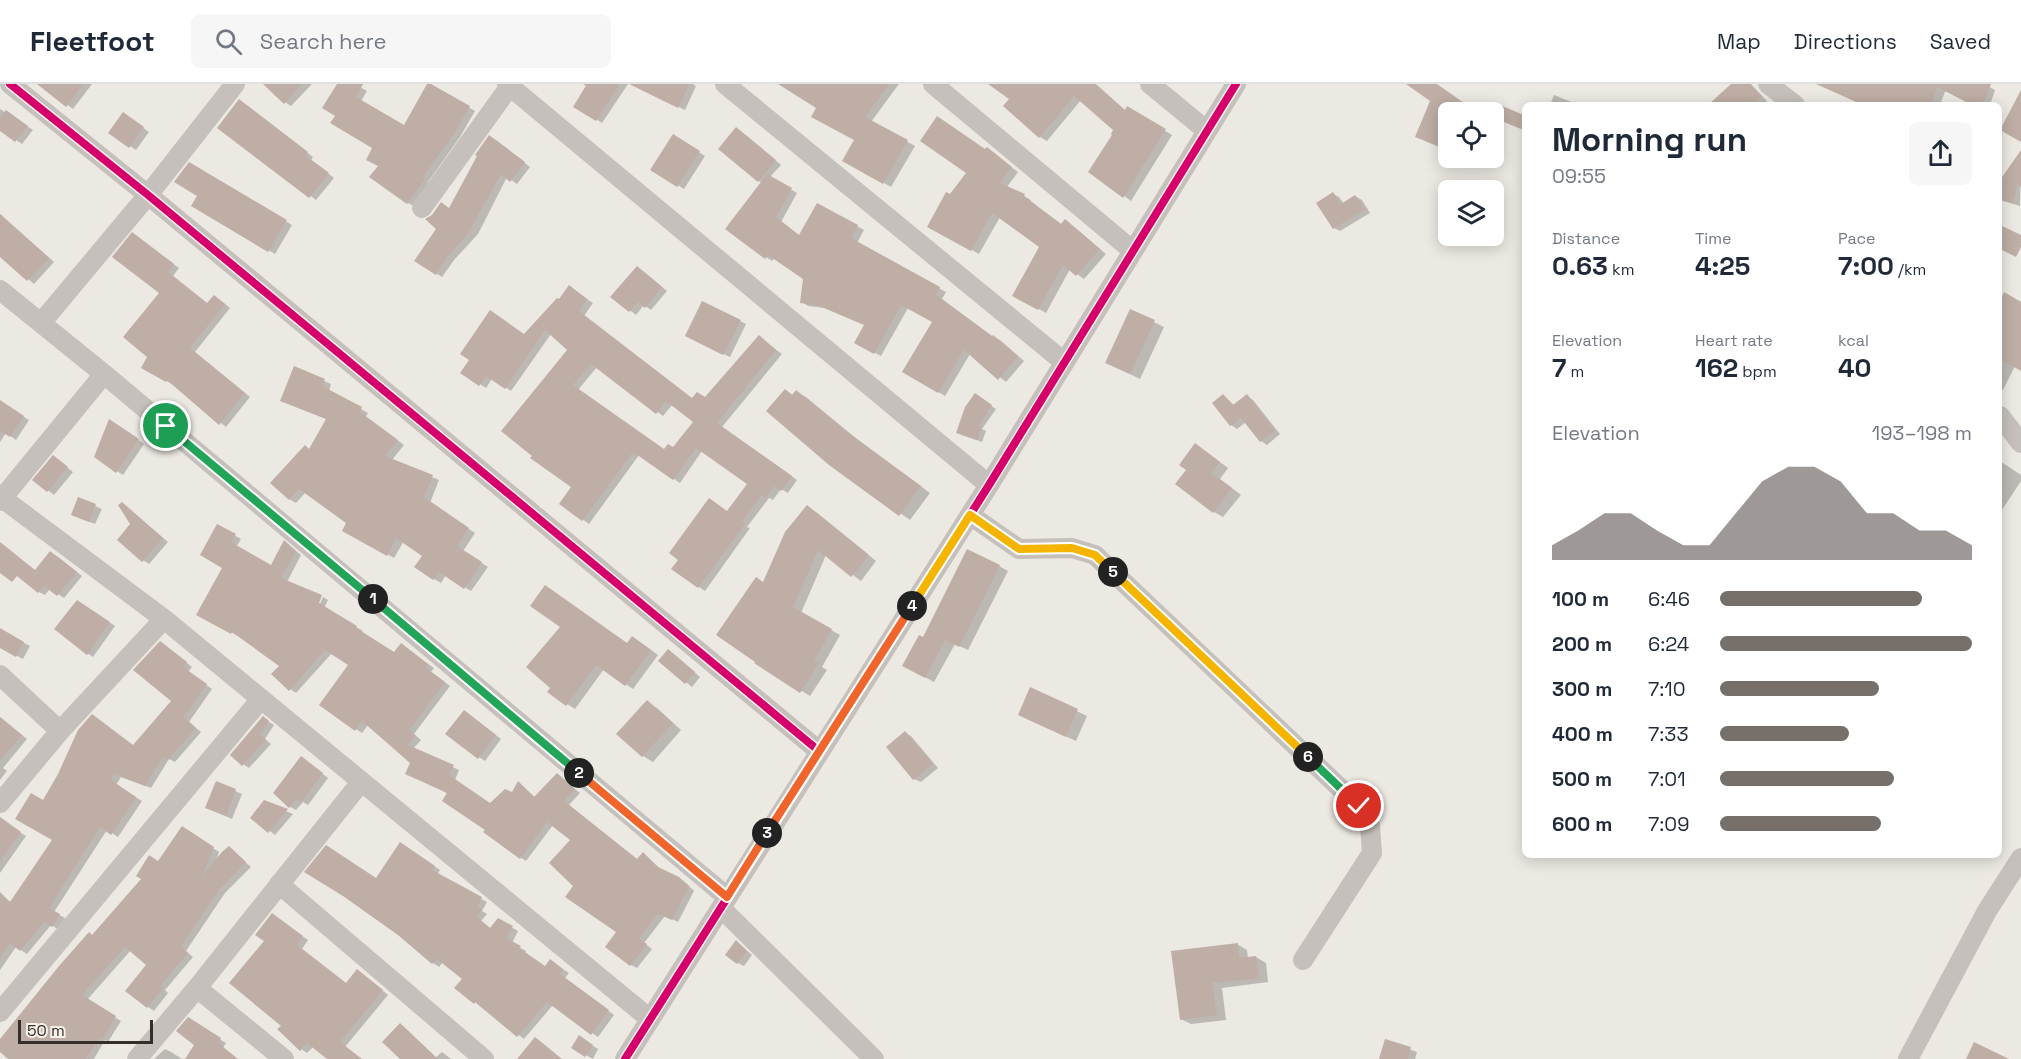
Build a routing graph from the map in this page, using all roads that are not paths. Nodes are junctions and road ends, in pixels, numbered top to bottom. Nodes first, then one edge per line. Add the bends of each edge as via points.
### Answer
1 (10, 84) edge
2 (235, 84) edge
3 (725, 84) edge
4 (933, 84) edge
5 (1150, 84) edge
6 (1236, 84) edge
7 (1768, 84) edge
8 (508, 85) edge
9 (1791, 102) edge
10 (1207, 131) junction
11 (148, 195) junction
12 (422, 208) dead end
13 (1133, 251) junction
14 (0, 290) edge
15 (41, 323) junction
16 (1064, 362) junction
17 (104, 374) junction
18 (2002, 419) edge
19 (2021, 443) edge
20 (988, 485) junction
21 (1, 500) edge
22 (970, 515) junction
23 (164, 618) junction
24 (0, 675) edge
25 (261, 699) junction
26 (60, 731) junction
27 (819, 751) junction
28 (361, 782) junction
29 (0, 803) edge
30 (2021, 858) edge
31 (279, 884) junction
32 (724, 903) junction
33 (1303, 960) dead end
34 (197, 988) junction
35 (0, 1012) edge
36 (650, 1019) junction
37 (137, 1059) edge
38 (284, 1059) edge
39 (484, 1059) edge
40 (624, 1059) edge
41 (874, 1059) edge
42 (1908, 1059) edge

1 - 11 street
2 - 11 street
3 - 16 street
4 - 13 street
5 - 10 street
6 - 10 street
7 - 9 street
8 - 12 street
8 - 20 street
10 - 13 street
11 - 15 street
11 - 27 street
13 - 16 street
14 - 15 street
15 - 17 street
16 - 20 street
17 - 21 street
17 - 32 street
18 - 19 street
20 - 22 street
21 - 23 street
22 - 27 street
22 - 33 street via 1019,549 1072,548 1095,555 1359,806 1370,826 1372,853
23 - 25 street
23 - 26 street
24 - 26 street
25 - 28 street
25 - 35 street
26 - 29 street
27 - 32 street
28 - 31 street
28 - 36 street
30 - 42 street via 1987,911
31 - 34 street
31 - 39 street
32 - 36 street
32 - 41 street
34 - 37 street
34 - 38 street
36 - 40 street

